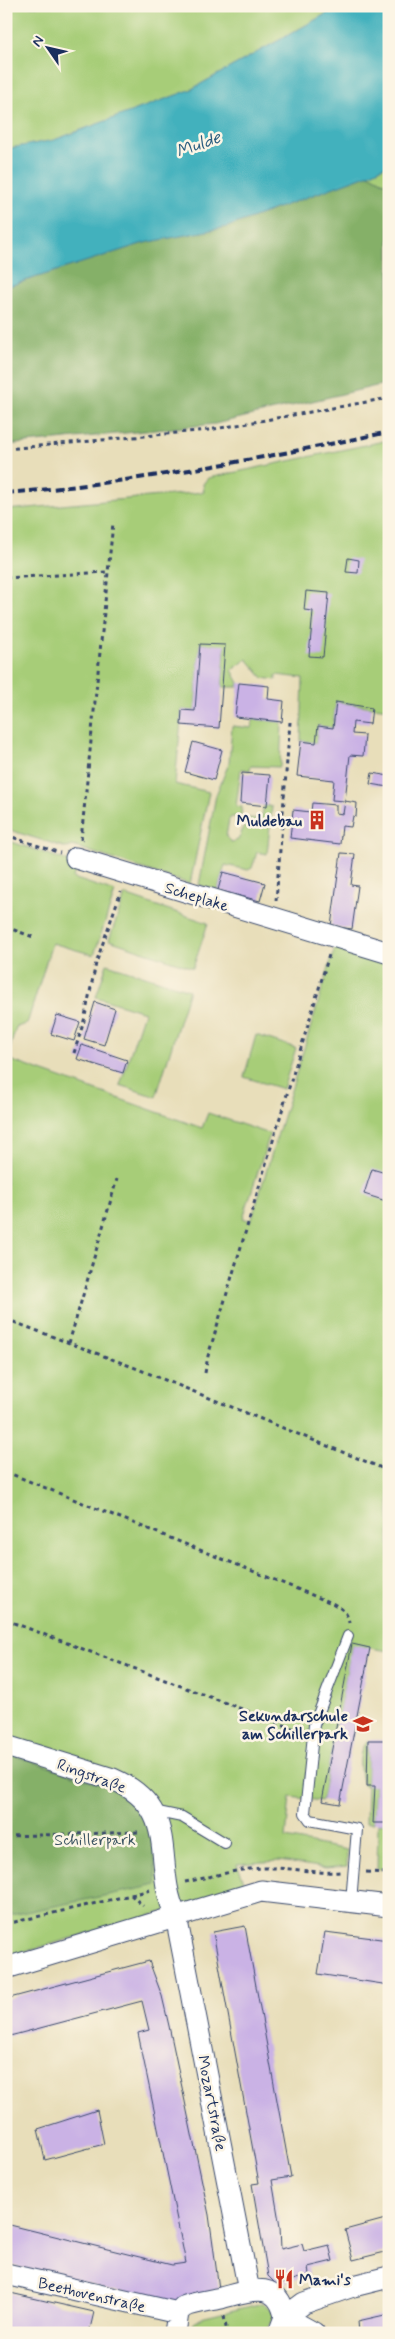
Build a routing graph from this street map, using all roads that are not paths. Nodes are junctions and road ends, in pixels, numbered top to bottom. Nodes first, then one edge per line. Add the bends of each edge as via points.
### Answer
1 (76, 858) road end
2 (389, 953) edge
3 (348, 1636) road end
4 (6, 1746) edge
5 (153, 1811) junction
6 (225, 1843) dead end
7 (351, 1902) junction
8 (389, 1906) edge
9 (176, 1916) junction
10 (6, 1968) edge
11 (6, 2274) edge
12 (389, 2277) edge
13 (249, 2290) junction
14 (282, 2325) edge
15 (175, 2327) edge
16 (314, 2333) edge

1 - 2 street, Scheplake
3 - 7 lane via 314,1724 305,1813 310,1820 357,1829
4 - 5 street, Ringstraße via 128,1785
5 - 6 lane via 182,1816
5 - 9 street, Ringstraße via 161,1832 168,1899
7 - 8 street
7 - 9 street via 261,1891
9 - 10 street
9 - 13 street, Mozartstraße
11 - 15 street, Beethovenstraße
12 - 14 street via 304,2303
13 - 14 street via 262,2290 276,2296 281,2302
13 - 15 street via 189,2305
14 - 16 street

